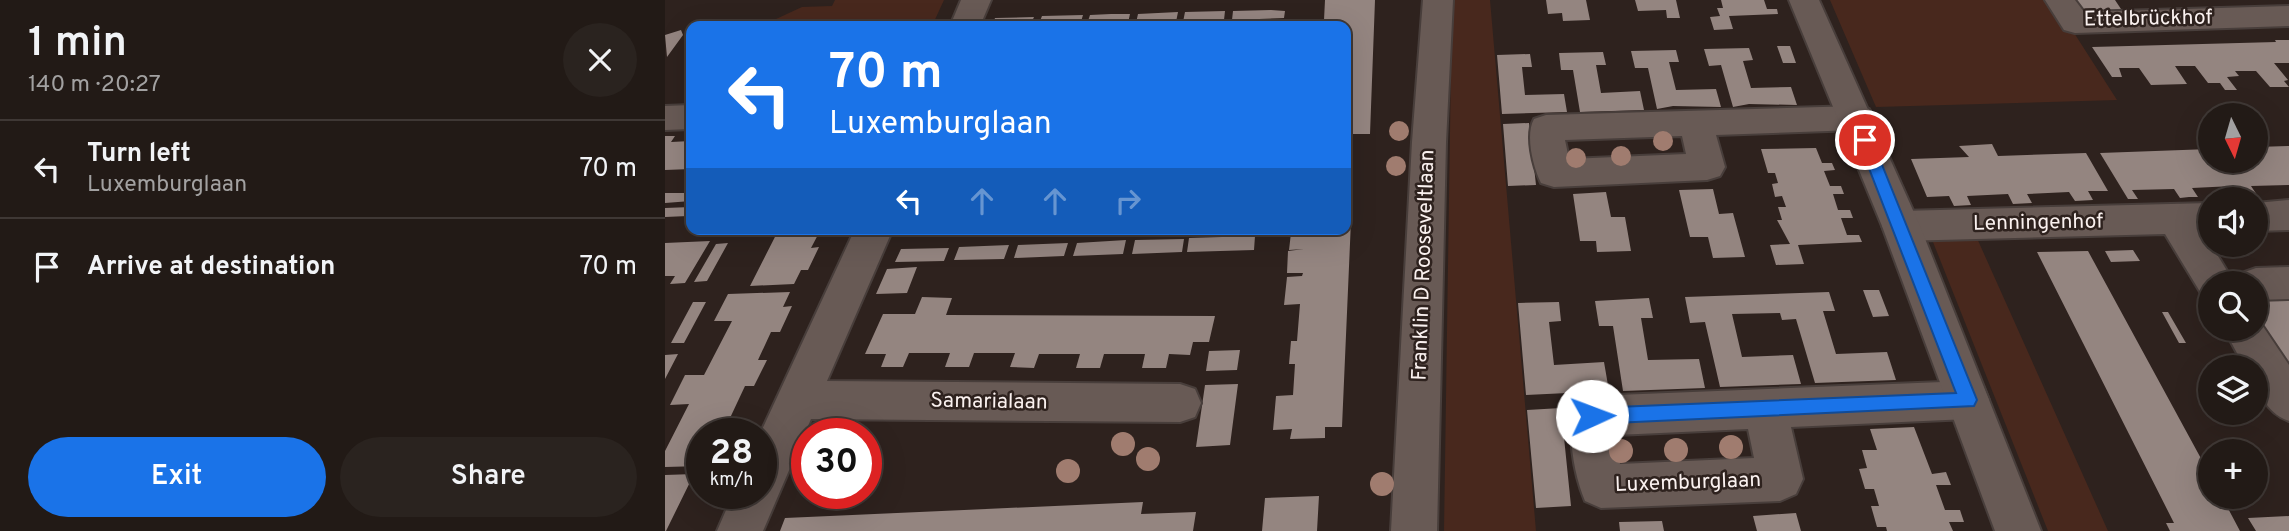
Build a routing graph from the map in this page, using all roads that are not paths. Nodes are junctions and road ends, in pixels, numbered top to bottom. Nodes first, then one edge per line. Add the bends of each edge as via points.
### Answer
1 (976, 0) edge
2 (1438, 0) edge
3 (1804, 0) edge
4 (2060, 0) edge
5 (2289, 16) edge
6 (967, 21) edge
7 (686, 117) edge
8 (665, 118) edge
9 (1857, 118) junction
10 (1696, 124) dead end
11 (2289, 215) edge
12 (2268, 216) edge
13 (2193, 219) edge
14 (1901, 226) junction
15 (871, 235) edge
16 (2211, 271) edge
17 (2289, 283) edge
18 (2268, 284) edge
19 (2251, 341) edge
20 (797, 400) junction
21 (1968, 400) junction
22 (2289, 402) edge
23 (1181, 403) dead end
24 (1766, 410) dead end
25 (777, 446) edge
26 (750, 509) edge
27 (740, 531) edge
28 (1414, 531) edge
29 (2018, 531) edge

1 - 6 street
2 - 28 street, Franklin D Rooseveltlaan
3 - 9 street
4 - 5 street, Ettelbrückhof via 2075,23
7 - 8 street
9 - 10 street
9 - 14 street
11 - 12 street
13 - 14 street, Lenningenhof
13 - 16 street, Lenningenhof
14 - 21 street
15 - 20 street
17 - 18 street
19 - 22 street
20 - 23 street, Samarialaan
20 - 25 street
21 - 24 street
21 - 29 street
26 - 27 street

